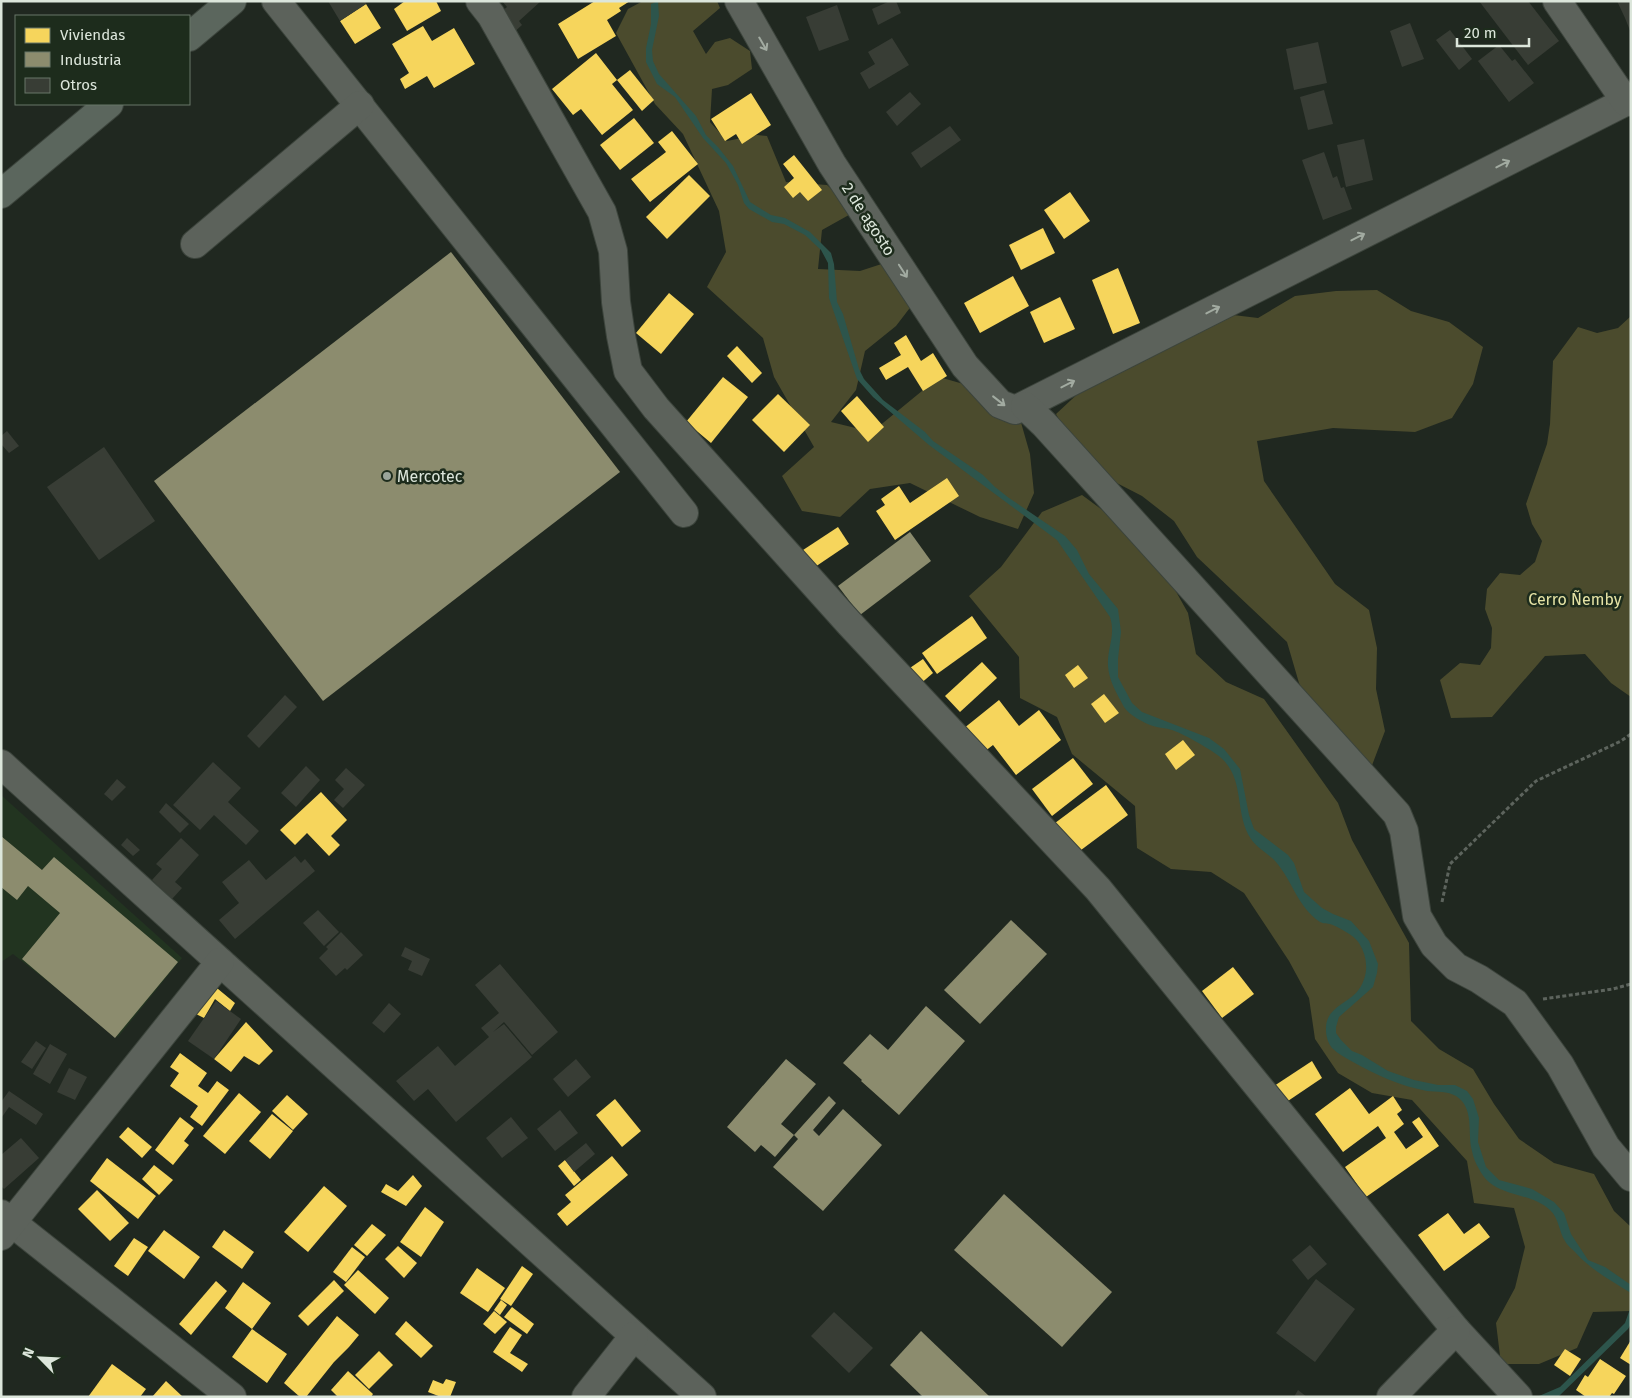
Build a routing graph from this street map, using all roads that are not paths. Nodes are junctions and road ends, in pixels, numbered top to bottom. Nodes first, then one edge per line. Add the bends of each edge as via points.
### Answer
1 (232, 1) edge
2 (276, 1) edge
3 (480, 1) edge
4 (739, 1) edge
5 (1558, 1) edge
6 (190, 36) edge
7 (1628, 101) edge
8 (108, 105) edge
9 (360, 105) junction
10 (1, 194) edge
11 (195, 244) dead end
12 (1025, 406) junction
13 (684, 513) dead end
14 (1, 764) edge
15 (220, 962) junction
16 (1631, 1177) edge
17 (5, 1225) edge
18 (1456, 1330) junction
19 (634, 1336) junction
20 (232, 1397) edge
21 (586, 1397) edge
22 (702, 1397) edge
23 (1391, 1397) edge
24 (1518, 1397) edge

1 - 6 main road
2 - 9 street
3 - 18 street via 491,15 602,212 613,251 616,302 628,371 669,422 849,623 1098,889
4 -> 12 street, 2 de agosto via 832,164 965,366 1000,404 1015,410
5 - 7 street
12 -> 7 street
8 - 10 main road
9 - 11 street
9 - 13 street
12 - 16 street via 1397,814 1404,831 1417,916 1434,945 1456,967 1515,1003 1560,1065 1606,1147
14 - 15 street
15 - 17 street
15 - 19 street
17 - 20 street
18 - 23 street
18 - 24 street
19 - 21 street
19 - 22 street

